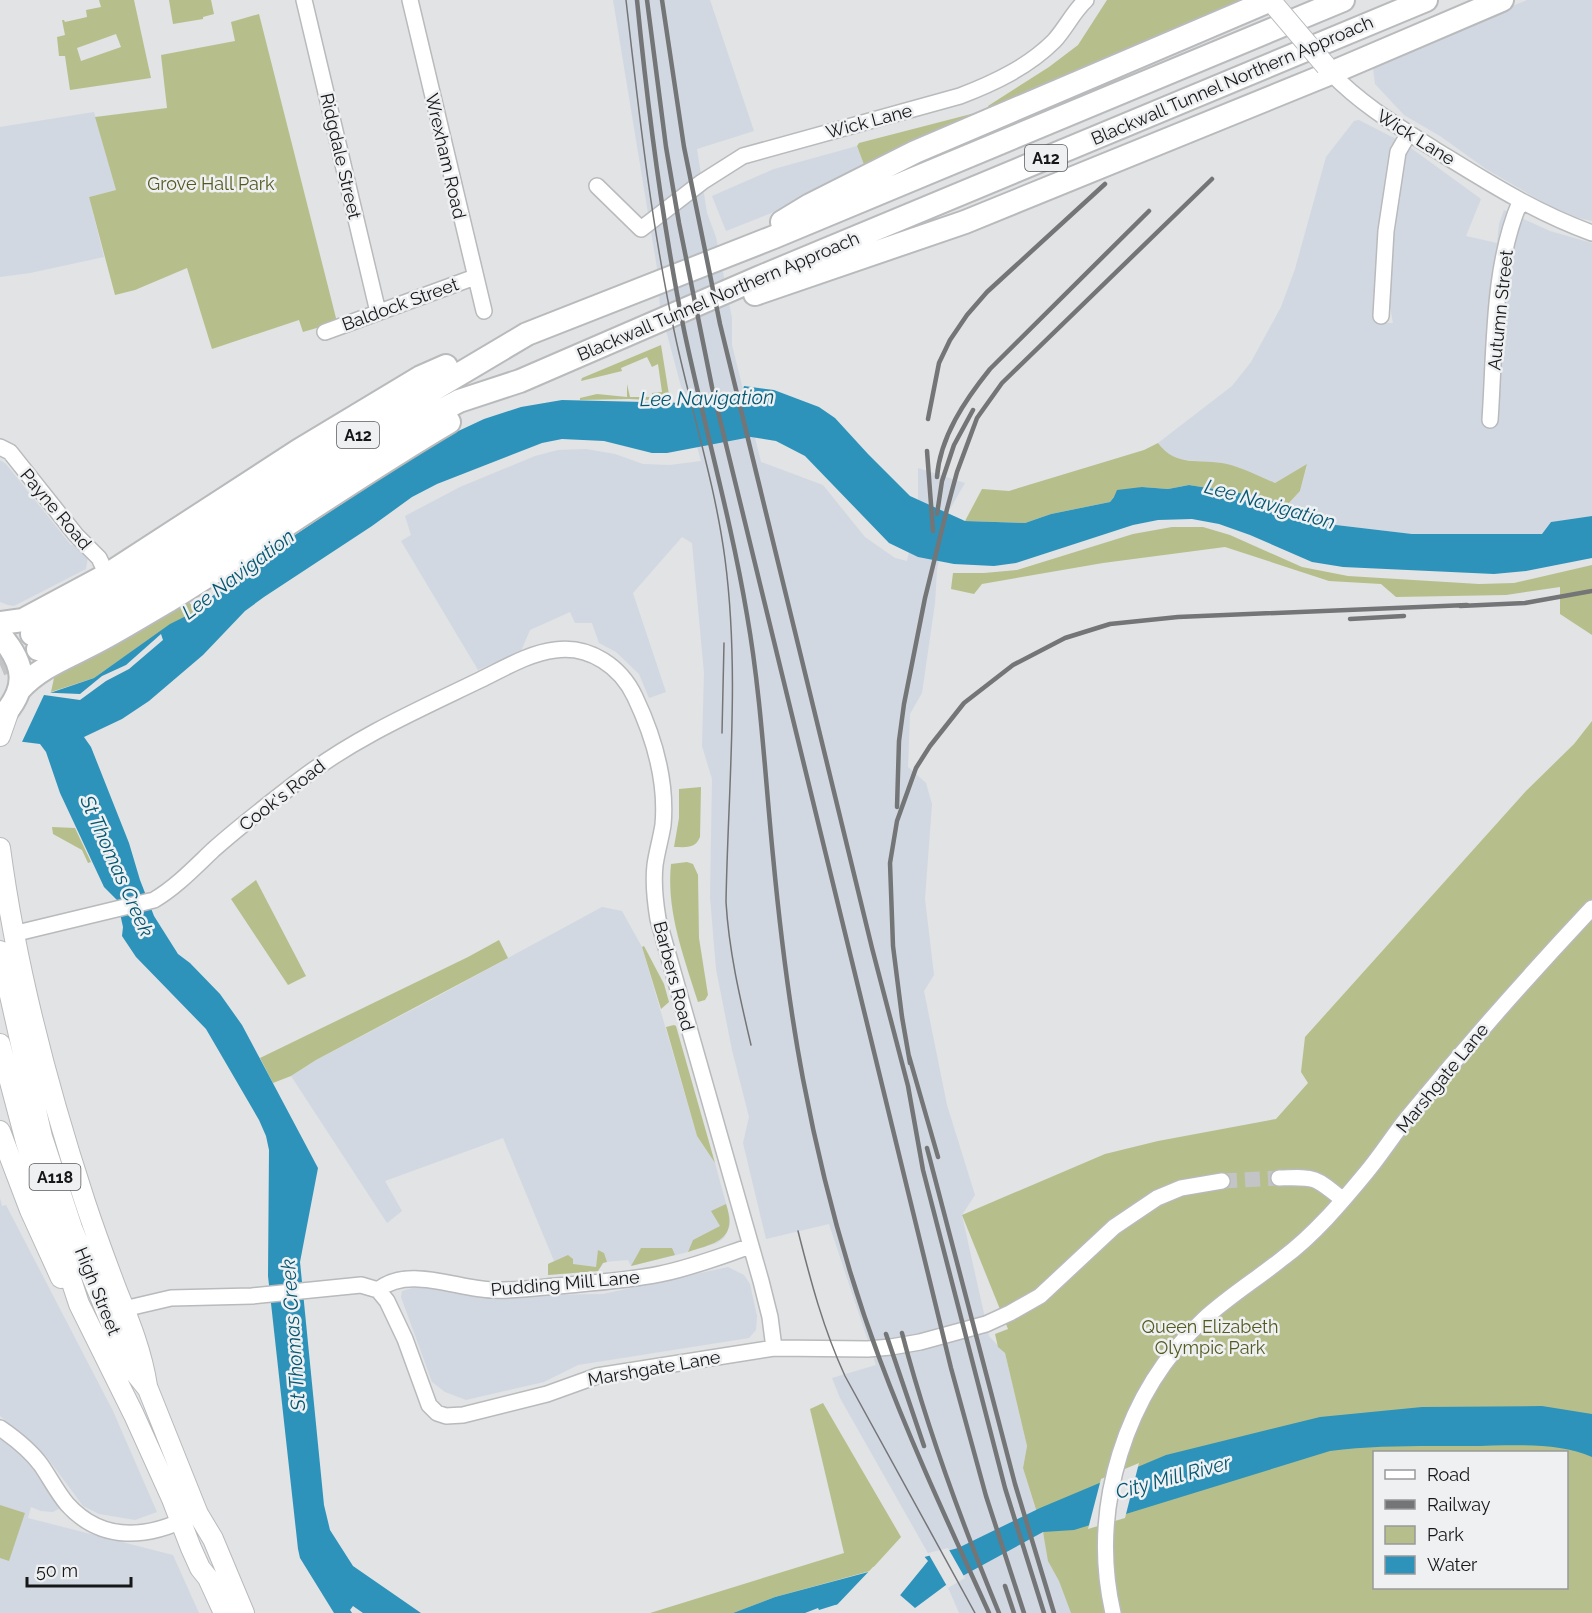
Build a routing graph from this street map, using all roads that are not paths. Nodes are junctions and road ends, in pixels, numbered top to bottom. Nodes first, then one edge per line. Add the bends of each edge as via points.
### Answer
1 (304, 0) edge
2 (410, 0) edge
3 (1086, 0) edge
4 (1343, 0) edge
5 (1426, 0) edge
6 (1502, 0) edge
7 (1272, 2) edge
8 (1328, 69) junction
9 (1409, 133) junction
10 (597, 186) dead end
11 (1520, 202) junction
12 (1592, 233) edge
13 (732, 253) junction
14 (475, 277) junction
15 (378, 312) junction
16 (484, 312) dead end
17 (1381, 316) dead end
18 (667, 317) junction
19 (325, 332) dead end
20 (527, 334) junction
21 (520, 381) junction
22 (1490, 420) dead end
23 (0, 447) edge
24 (107, 576) junction
25 (0, 624) edge
26 (0, 635) edge
27 (556, 650) joint
28 (9, 706) edge
29 (0, 736) edge
30 (0, 848) edge
31 (2, 885) edge
32 (1592, 908) edge
33 (13, 934) junction
34 (0, 951) edge
35 (0, 1044) edge
36 (0, 1131) edge
37 (1279, 1178) tunnel mouth
38 (1222, 1181) tunnel mouth
39 (1342, 1199) junction
40 (751, 1246) junction
41 (378, 1290) junction
42 (79, 1304) junction
43 (124, 1309) junction
44 (774, 1348) junction
45 (148, 1389) junction
46 (0, 1428) edge
47 (190, 1518) junction
48 (224, 1613) edge
49 (244, 1613) edge
50 (1113, 1613) edge

1 - 15 street, Ridgdale Street
2 - 14 street, Wrexham Road
3 - 10 street, Wick Lane via 1038,55 986,86 743,156 641,229
4 - 13 highway, Blackwall Tunnel Northern Approach / A12
5 - 18 highway, Blackwall Tunnel Northern Approach / A12
6 - 8 highway, A12
7 - 8 main road, Wick Lane, bridge
7 - 13 highway, A12 via 915,152 810,205
8 - 9 street, Wick Lane via 1365,105
8 - 18 highway, A12 via 965,222 761,293
9 - 11 street, Wick Lane
9 - 17 street via 1398,152 1386,231
11 - 12 street, Wick Lane
11 - 22 street, Autumn Street via 1502,266
13 - 20 highway, Blackwall Tunnel Northern Approach / A12
14 - 15 street, Baldock Street
14 - 16 street, Wrexham Road
15 - 19 street, Baldock Street
18 - 21 highway, Blackwall Tunnel Northern Approach / A12
20 - 21 highway, Blackwall Tunnel Northern Approach / A12 via 397,411 35,641 122,605 376,445 459,401
20 - 24 highway, A12 via 422,377 298,451
21 - 28 highway, A12 via 353,481 172,598 41,670 28,679
23 - 24 street, Payne Road via 10,452 99,558
24 - 25 highway, A12 via 23,620
26 - 28 highway via 14,651 21,678
27 - 33 street, Cook's Road via 521,661 375,730 332,756 154,900
27 - 40 street, Barbers Road via 578,651 616,668 635,696 652,741 663,785 663,824 654,887 658,919
28 - 29 main road
30 - 31 main road, High Street / A118
31 - 33 main road, High Street / A118
32 - 39 street, Marshgate Lane via 1445,1072
33 - 43 main road, High Street / A118 via 63,1136
34 - 45 main road, High Street / A118 via 42,1137 72,1228 128,1364
35 - 42 main road, High Street / A118 via 26,1142
36 - 42 main road, A118 via 48,1253
37 - 39 street via 1309,1177 1321,1181
38 - 44 street, Marshgate Lane via 1180,1188 1157,1198 1114,1227 1040,1296 986,1324 920,1342 879,1348
39 - 50 street, Marshgate Lane via 1305,1240 1220,1305 1186,1337 1152,1383 1129,1426 1112,1485 1104,1550
40 - 41 street, Pudding Mill Lane via 660,1274 618,1280 507,1291 477,1290 422,1278 385,1284
40 - 44 street, Barbers Road
41 - 43 street via 361,1285 266,1295 171,1298
41 - 44 street, Marshgate Lane via 405,1339 428,1403 446,1416 536,1397 597,1376
42 - 47 main road, High Street / A118
43 - 45 main road, A118 via 143,1360
45 - 47 main road, High Street / A118
46 - 47 street via 30,1452 73,1509 97,1526 123,1533 150,1533
47 - 48 main road, High Street / A118 via 191,1548
47 - 49 main road, High Street / A118 via 213,1539

